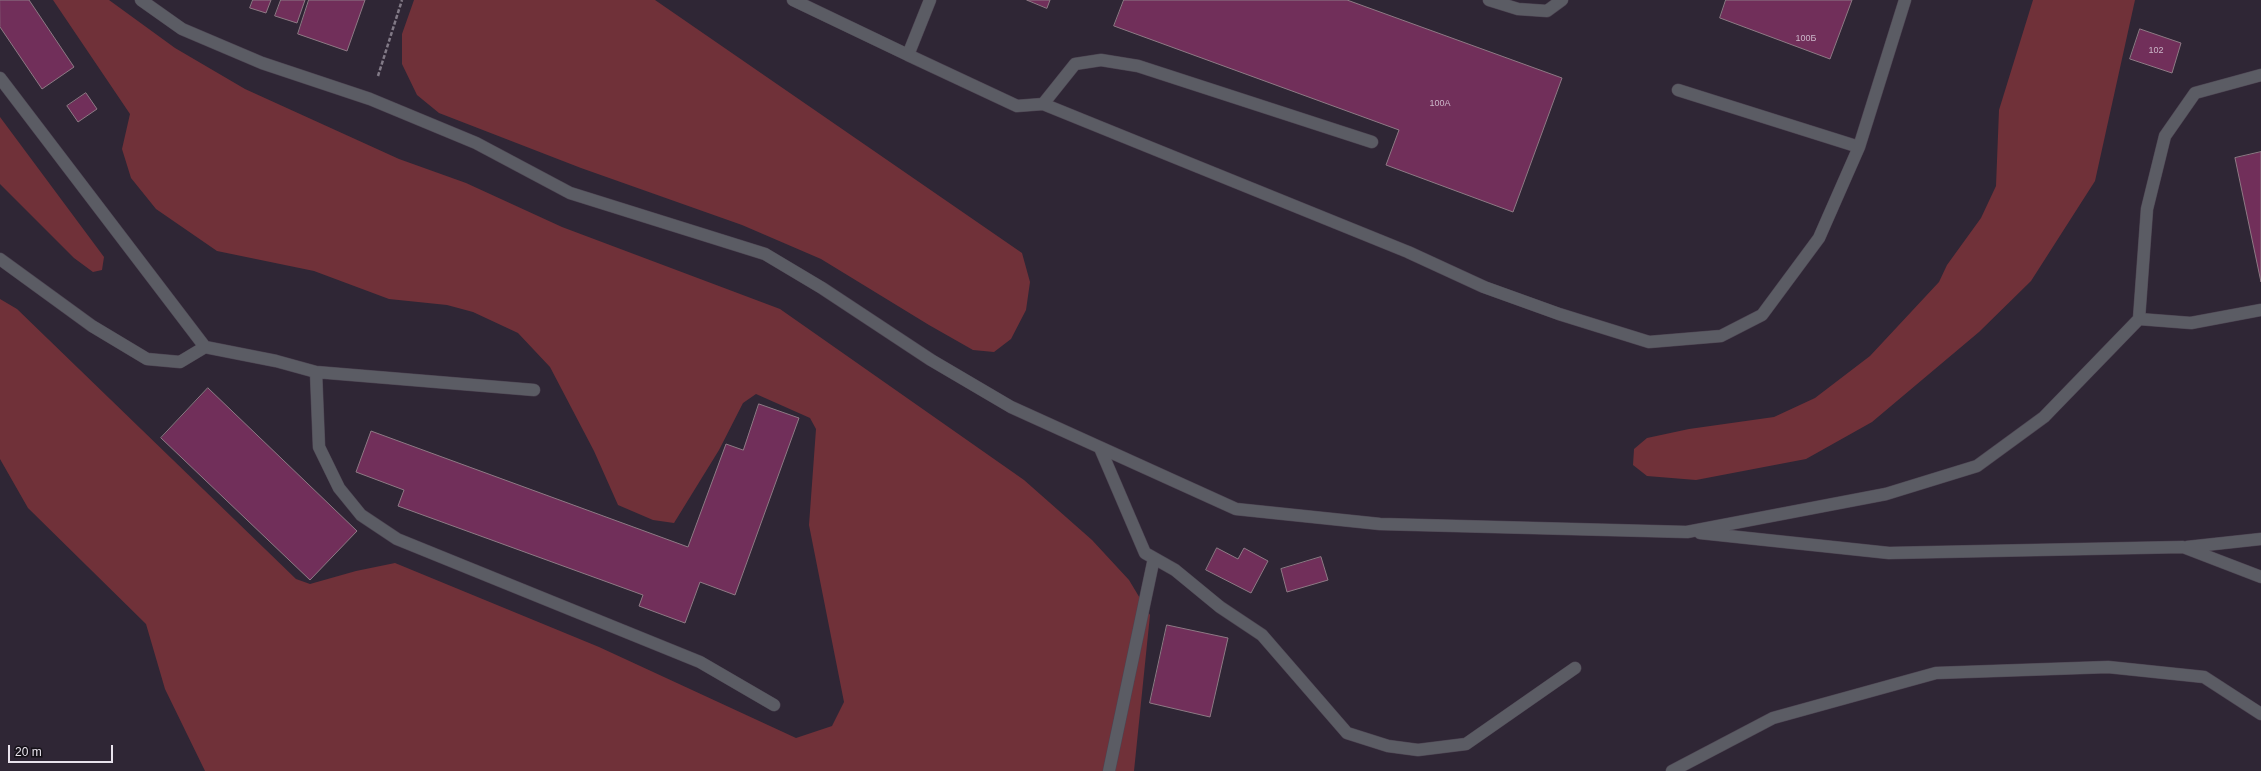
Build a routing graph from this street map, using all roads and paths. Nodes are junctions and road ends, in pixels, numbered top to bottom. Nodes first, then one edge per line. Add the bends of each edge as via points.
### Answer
1 (141, 0) edge
2 (402, 0) edge
3 (793, 0) edge
4 (930, 0) edge
5 (1489, 0) edge
6 (1562, 0) edge
7 (1905, 0) edge
8 (908, 54) junction
9 (2261, 75) edge
10 (0, 78) edge
11 (1678, 90) dead end
12 (370, 99) junction
13 (1043, 104) junction
14 (1372, 142) dead end
15 (1859, 147) junction
16 (0, 260) edge
17 (2261, 310) edge
18 (2138, 319) junction
19 (205, 347) junction
20 (316, 372) junction
21 (534, 390) dead end
22 (1100, 448) junction
23 (1687, 532) junction
24 (2261, 539) edge
25 (2183, 547) junction
26 (1154, 558) junction
27 (2261, 577) edge
28 (1575, 668) dead end
29 (774, 705) dead end
30 (2261, 714) edge
31 (1109, 771) edge
32 (1672, 771) edge

1 - 12 lane via 182,29 262,63
2 - 12 path
3 - 8 lane
4 - 8 lane
5 - 6 lane via 1518,9 1547,11
7 - 15 lane
8 - 13 lane via 1017,106
9 - 18 lane via 2195,93 2165,136 2147,209
10 - 19 lane
11 - 15 lane
12 - 22 lane via 476,143 570,193 765,254 822,288 931,360 1011,407
13 - 14 lane via 1075,64 1101,60 1138,66
13 - 15 lane via 1408,252 1484,287 1649,342 1721,336 1762,315 1820,238
16 - 19 lane via 92,326 147,359 180,362
17 - 18 lane via 2191,323
18 - 23 lane via 2044,417 1977,466 1886,494
19 - 20 lane
20 - 21 lane
20 - 29 lane via 319,447 339,488 361,515 397,539 700,662
22 - 23 lane via 1236,509 1380,524
22 - 26 lane via 1145,553
23 - 25 lane via 1889,553
24 - 25 lane
25 - 27 lane
26 - 28 lane via 1175,570 1220,607 1262,635 1347,733 1368,742 1418,750 1466,744
26 - 31 lane
30 - 32 lane via 2204,676 2108,667 1936,674 1773,718

